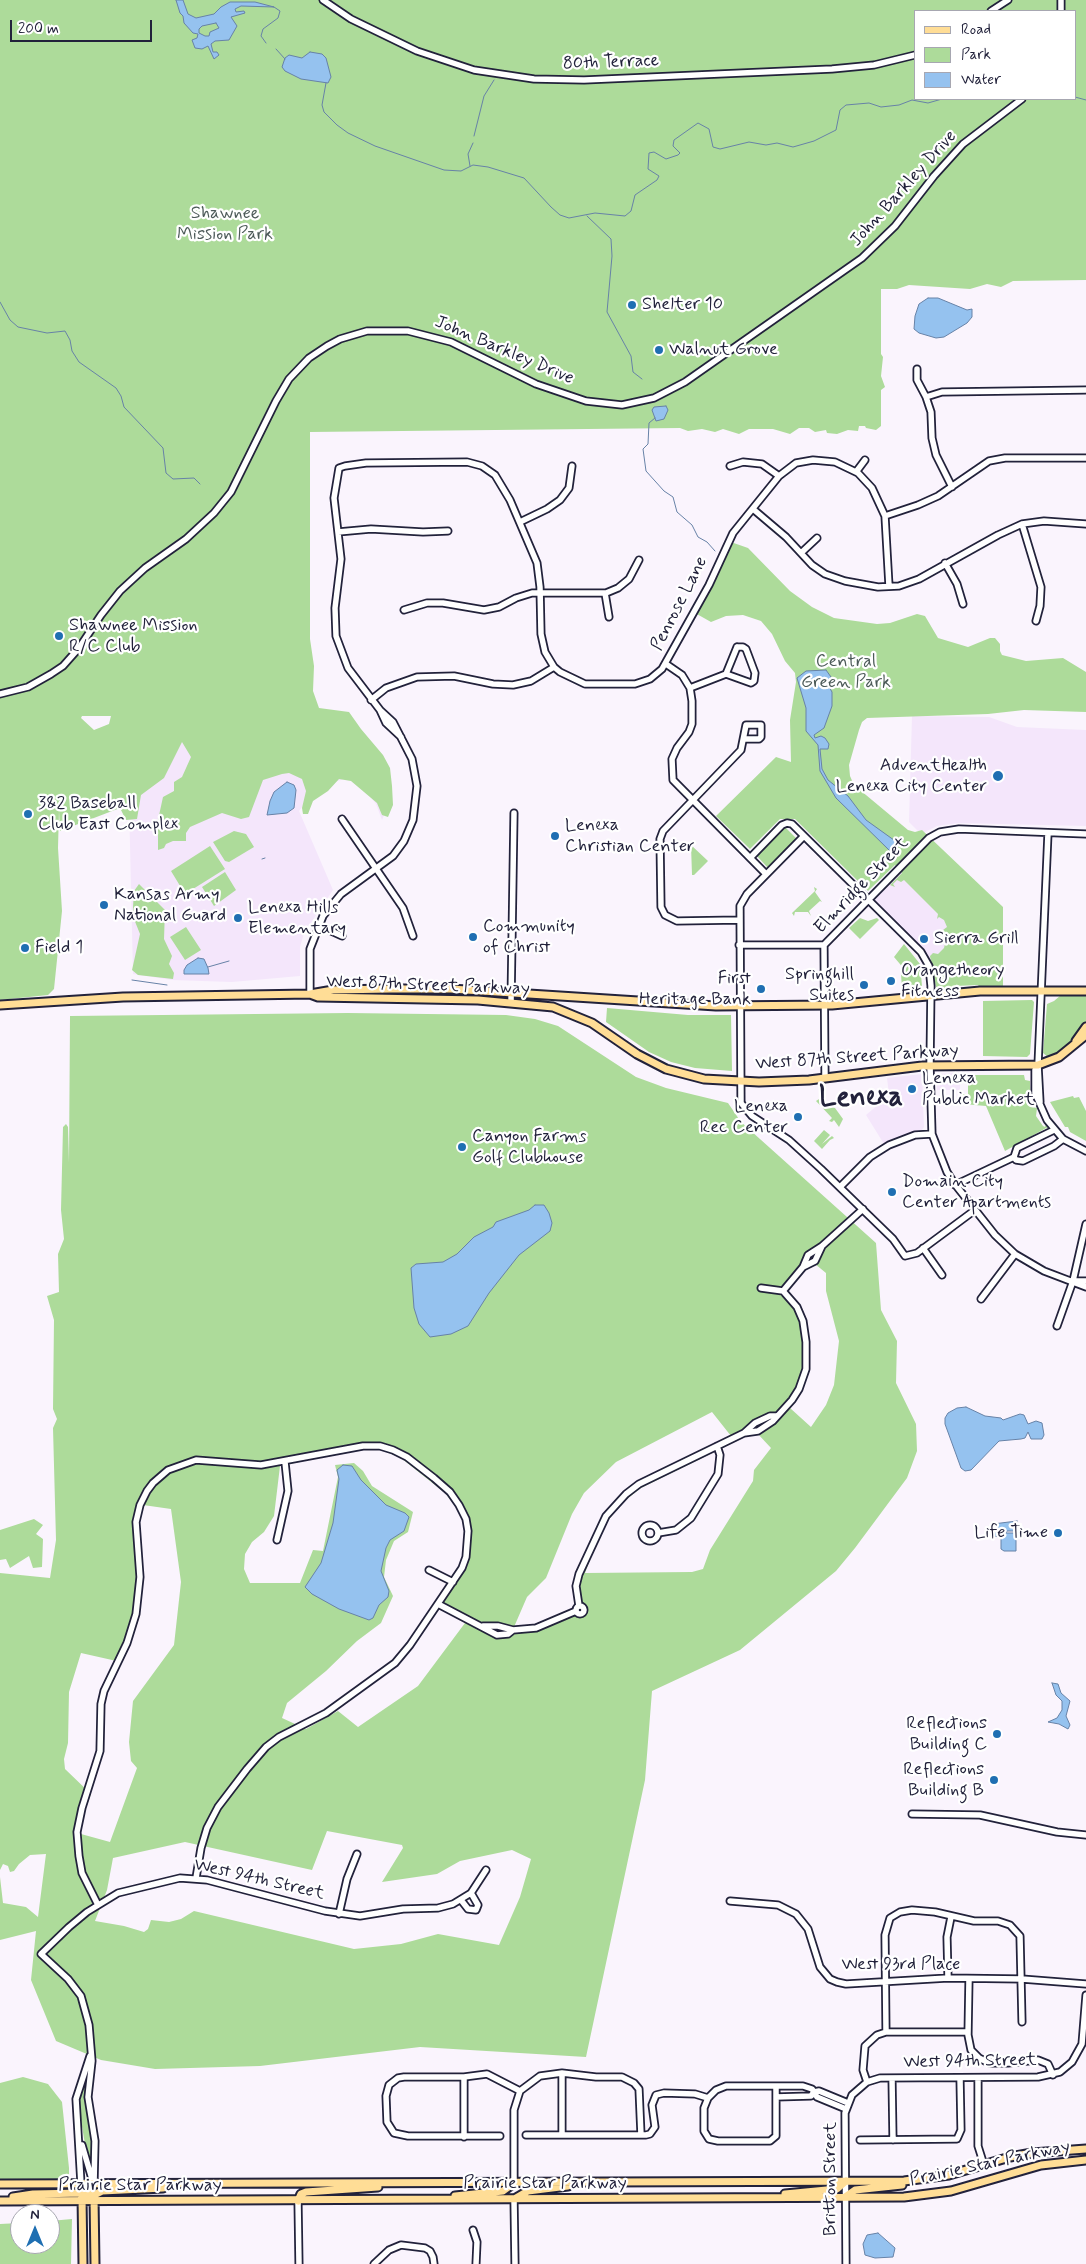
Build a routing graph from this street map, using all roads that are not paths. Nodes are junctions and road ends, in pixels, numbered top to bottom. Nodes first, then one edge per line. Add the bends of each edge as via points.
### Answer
1 (323, 0) edge
2 (1008, 0) edge
3 (993, 10) edge
4 (914, 55) edge
5 (1021, 100) edge
6 (917, 369) dead end
7 (1086, 390) edge
8 (926, 397) junction
9 (1086, 458) edge
10 (864, 460) dead end
11 (572, 466) dead end
12 (730, 466) dead end
13 (856, 472) junction
14 (779, 476) junction
15 (952, 487) junction
16 (753, 509) junction
17 (885, 516) junction
18 (520, 522) junction
19 (1022, 524) junction
20 (1086, 524) edge
21 (448, 530) dead end
22 (338, 532) junction
23 (817, 538) dead end
24 (801, 553) junction
25 (639, 560) dead end
26 (945, 563) junction
27 (889, 586) junction
28 (540, 593) junction
29 (605, 593) junction
30 (963, 604) dead end
31 (404, 610) dead end
32 (609, 617) dead end
33 (1036, 621) dead end
34 (666, 664) junction
35 (554, 667) junction
36 (726, 674) junction
37 (690, 688) junction
38 (0, 694) edge
39 (371, 700) junction
40 (745, 739) dead end
41 (692, 801) junction
42 (514, 813) dead end
43 (342, 819) dead end
44 (1048, 833) junction
45 (1086, 834) edge
46 (804, 836) junction
47 (750, 858) junction
48 (375, 870) junction
49 (766, 874) junction
50 (868, 900) junction
51 (739, 920) junction
52 (318, 925) junction
53 (342, 936) dead end
54 (413, 936) dead end
55 (739, 945) junction
56 (824, 945) junction
57 (1042, 990) junction
58 (1086, 991) edge
59 (511, 993) junction
60 (310, 994) junction
61 (931, 994) junction
62 (511, 1002) junction
63 (825, 1005) junction
64 (0, 1006) edge
65 (740, 1006) junction
66 (1086, 1027) edge
67 (1086, 1037) edge
68 (1075, 1046) junction
69 (1038, 1065) junction
70 (930, 1066) junction
71 (825, 1077) junction
72 (740, 1081) junction
73 (1054, 1130) junction
74 (932, 1134) junction
75 (1063, 1139) junction
76 (1086, 1151) edge
77 (1014, 1157) junction
78 (955, 1185) junction
79 (840, 1187) junction
80 (863, 1209) junction
81 (975, 1210) junction
82 (1086, 1224) edge
83 (923, 1248) junction
84 (1015, 1254) junction
85 (942, 1275) dead end
86 (1073, 1281) junction
87 (1086, 1281) edge
88 (1086, 1286) edge
89 (761, 1288) dead end
90 (784, 1291) junction
91 (981, 1299) dead end
92 (1057, 1326) dead end
93 (717, 1446) junction
94 (284, 1462) junction
95 (658, 1533) dead end
96 (277, 1540) dead end
97 (429, 1570) dead end
98 (453, 1582) junction
99 (438, 1604) junction
100 (912, 1814) dead end
101 (1086, 1835) edge
102 (357, 1854) dead end
103 (486, 1870) dead end
104 (196, 1878) junction
105 (471, 1893) junction
106 (461, 1900) junction
107 (730, 1901) dead end
108 (98, 1905) junction
109 (339, 1914) junction
110 (951, 1917) junction
111 (948, 1978) junction
112 (969, 1979) junction
113 (1022, 1979) junction
114 (886, 1981) junction
115 (1086, 1984) edge
116 (1086, 1996) edge
117 (1022, 2022) dead end
118 (886, 2032) junction
119 (968, 2032) junction
120 (1084, 2042) edge
121 (91, 2049) junction
122 (562, 2073) junction
123 (1053, 2075) junction
124 (464, 2077) junction
125 (892, 2078) junction
126 (960, 2078) junction
127 (978, 2078) junction
128 (868, 2082) junction
129 (776, 2086) junction
130 (520, 2091) junction
131 (814, 2092) junction
132 (776, 2097) junction
133 (708, 2098) junction
134 (847, 2106) junction
135 (526, 2135) dead end
136 (562, 2135) junction
137 (641, 2135) junction
138 (464, 2136) junction
139 (500, 2136) dead end
140 (80, 2137) junction
141 (860, 2140) dead end
142 (893, 2140) junction
143 (1086, 2149) edge
144 (1086, 2160) edge
145 (984, 2165) junction
146 (931, 2178) junction
147 (846, 2181) junction
148 (606, 2182) junction
149 (514, 2183) junction
150 (0, 2184) edge
151 (81, 2184) junction
152 (94, 2184) junction
153 (388, 2184) junction
154 (173, 2185) junction
155 (96, 2195) junction
156 (82, 2197) junction
157 (740, 2198) junction
158 (844, 2198) junction
159 (514, 2199) junction
160 (298, 2200) junction
161 (407, 2200) junction
162 (0, 2201) edge
163 (473, 2230) dead end
164 (83, 2264) edge
165 (94, 2264) edge
166 (299, 2264) edge
167 (374, 2264) edge
168 (434, 2264) edge
169 (476, 2264) edge
170 (515, 2264) edge
171 (846, 2264) edge

1 - 4 street, 80th Terrace via 351,19 417,51 469,68 527,78 584,80 832,69 874,65
2 - 3 street
5 - 38 street, John Barkley Drive via 962,144 895,226 862,258 693,376 654,398 622,405 586,401 536,384 451,342 408,331 367,331 327,346 309,358 289,379 231,492 214,513 120,591 63,666 28,687
6 - 8 street via 917,380
7 - 8 street via 942,392
8 - 15 street via 936,455
9 - 15 street via 996,459 983,464
10 - 13 street
11 - 18 street via 569,488 560,500
12 - 14 street via 743,462 762,464
13 - 14 street, Penrose Lane via 835,462 813,460 796,463
13 - 17 street, Penrose Lane via 877,496
14 - 16 street, Penrose Lane
15 - 17 street via 918,505
16 - 24 street
16 - 34 street, Penrose Lane via 728,541 709,585
17 - 27 street, Penrose Lane
18 - 22 street via 500,481 489,470 474,463 366,463 339,468 334,498
18 - 28 street via 537,563
19 - 20 street via 1044,521
19 - 26 street
19 - 33 street via 1040,579 1040,606
21 - 22 street
22 - 39 street via 340,559 336,636 348,668
23 - 24 street
24 - 27 street via 812,565 834,578
25 - 29 street via 629,579
26 - 27 street via 919,579
26 - 30 street via 957,584
28 - 29 street
28 - 31 street via 524,594 491,609 427,603
28 - 35 street via 542,643
29 - 32 street
34 - 35 street, Penrose Lane via 650,679 628,685 585,684 568,678
34 - 37 street via 682,675
35 - 39 street via 531,681 513,685 454,676 417,677 386,688
36 - 36 street via 754,681 755,673 743,647 735,650
36 - 37 street
37 - 41 street via 692,724 673,753 671,766 676,784
39 - 48 street via 393,722 407,747 418,786 416,810 404,841 394,856
40 - 41 street via 738,754
41 - 47 street
41 - 51 street via 661,834 661,907 665,915 677,921
42 - 59 street
43 - 48 street
44 - 45 street
44 - 50 street, Elmridge Street via 959,829 940,832 928,838
44 - 57 street
46 - 47 street via 792,824 784,824
46 - 49 street
46 - 50 street
47 - 49 street
48 - 52 street via 341,894
48 - 54 street via 402,908
49 - 51 street via 742,900
50 - 56 street, Elmridge Street
50 - 61 street via 925,957 930,970
51 - 55 street
52 - 53 street
52 - 60 street via 310,949
55 - 56 street
55 - 65 street
56 - 63 street, Elmridge Street
57 - 58 main road, West 87th Street Parkway
57 - 61 main road, West 87th Street Parkway
57 - 69 street
59 - 60 main road, West 87th Street Parkway via 436,989 333,990
59 - 62 street
59 - 65 main road, West 87th Street Parkway
60 - 62 main road, West 87th Street Parkway via 318,997
60 - 64 main road, West 87th Street Parkway via 142,996
61 - 63 main road, West 87th Street Parkway
61 - 70 street
62 - 72 main road, West 87th Street Parkway via 553,1007 578,1016 666,1069 704,1078
63 - 65 main road, West 87th Street Parkway
63 - 71 street, Elmridge Street
65 - 72 street
66 - 68 main road
67 - 68 main road, West 87th Street Parkway
68 - 69 main road, West 87th Street Parkway via 1055,1060
69 - 70 main road, West 87th Street Parkway
69 - 73 street via 1040,1102
70 - 71 main road, West 87th Street Parkway
70 - 74 street
71 - 72 main road, West 87th Street Parkway via 787,1082
72 - 79 street via 741,1103 746,1110 760,1123 789,1140
73 - 75 street
73 - 77 street via 1017,1148
74 - 78 street
74 - 79 street via 915,1135 888,1145 870,1157
75 - 76 street
75 - 77 street via 1023,1161
77 - 78 street
78 - 81 street
79 - 80 street
80 - 83 street via 905,1256
80 - 90 street via 808,1255
81 - 83 street
81 - 84 street
82 - 86 street
83 - 85 street
84 - 86 street via 1044,1271
84 - 91 street
86 - 87 street
86 - 88 street
86 - 92 street
89 - 90 street
90 - 93 street via 800,1314 806,1342 806,1369 799,1389 776,1416 755,1423 744,1433
93 - 95 street via 720,1455 718,1474 691,1518 676,1530
93 - 99 street via 639,1484 612,1508 598,1529 579,1574 576,1586 578,1608 536,1628 513,1630 483,1626
94 - 96 street via 288,1491
94 - 98 street via 363,1446 393,1450 407,1457 450,1492 466,1519 466,1557
94 - 108 street via 256,1465 206,1460 186,1462 160,1476 140,1505 136,1530 140,1577 136,1614 127,1643 104,1691 100,1751 77,1832 82,1873
97 - 98 street
98 - 99 street
99 - 104 street via 404,1654 394,1663 326,1713 282,1734 266,1746 212,1816 203,1838
100 - 101 street via 980,1815
102 - 109 street
103 - 105 street, West 94th Street
104 - 108 street, West 94th Street via 180,1878 118,1893
104 - 109 street, West 94th Street
105 - 106 street, West 94th Street
105 - 106 street via 478,1905 476,1910 468,1910
106 - 109 street, West 94th Street via 438,1908 403,1909 360,1916
107 - 114 street, West 93rd Place via 778,1905 796,1914 808,1929 820,1967 830,1979 846,1984
108 - 121 street, West 94th Street via 41,1954 68,1979 80,1996 89,2025
110 - 111 street via 947,1937
110 - 113 street via 998,1921 1014,1928 1020,1936
110 - 114 street via 912,1910 890,1918 885,1935
111 - 112 street, West 93rd Place
111 - 114 street, West 93rd Place
112 - 113 street, West 93rd Place
112 - 119 street
113 - 115 street, West 93rd Place
113 - 117 street
114 - 118 street
116 - 120 street
118 - 119 street
118 - 128 street via 865,2046 863,2070
119 - 123 street via 971,2050 979,2058 989,2063 1008,2064 1038,2060 1048,2064
120 - 123 street, West 94th Street via 1069,2065
121 - 140 street via 76,2099
121 - 152 street via 88,2097 95,2141
122 - 130 street via 540,2076
122 - 136 street
122 - 137 street via 622,2077 634,2083 639,2089
123 - 127 street, West 94th Street
124 - 130 street via 487,2074
124 - 138 street
124 - 138 street via 398,2078 389,2085 386,2096 387,2122 394,2133
125 - 126 street, West 94th Street
125 - 128 street, West 94th Street
125 - 142 street
126 - 127 street, West 94th Street
126 - 142 street via 957,2139
127 - 145 street via 978,2146
128 - 134 street, Britton Street via 856,2091
129 - 131 street via 803,2086
129 - 132 street
129 - 133 street via 726,2086
130 - 149 street via 514,2110
131 - 132 street via 811,2096
131 - 134 street via 819,2091
132 - 133 street via 776,2136 770,2141 709,2139 704,2131 704,2108
133 - 137 street via 694,2094 659,2093 652,2101 655,2127 650,2134
134 - 147 street, Britton Street
135 - 136 street
136 - 137 street
138 - 139 street
140 - 151 street
140 - 152 street
141 - 142 street
143 - 145 main road, Prairie Star Parkway via 1038,2152
144 - 158 main road, Prairie Star Parkway via 1029,2168 936,2194 904,2198
145 - 146 main road, Prairie Star Parkway
146 - 147 main road, Prairie Star Parkway
146 - 158 main road via 855,2190
147 - 148 main road, Prairie Star Parkway
147 - 157 main road via 837,2189
147 - 158 street, Britton Street
148 - 149 main road, Prairie Star Parkway
148 - 159 main road via 528,2191
149 - 153 main road, Prairie Star Parkway
149 - 161 main road via 503,2191
150 - 151 main road, Prairie Star Parkway
151 - 152 main road, Prairie Star Parkway
151 - 156 main road
152 - 154 main road, Prairie Star Parkway
152 - 155 main road
152 - 156 main road
153 - 154 main road, Prairie Star Parkway
153 - 160 main road via 365,2189 306,2192
154 - 155 main road
155 - 156 main road, Prairie Star Parkway
155 - 160 main road, Prairie Star Parkway via 110,2200
155 - 165 main road
156 - 162 main road, Prairie Star Parkway
156 - 164 main road
157 - 158 main road, Prairie Star Parkway
157 - 159 main road, Prairie Star Parkway
158 - 171 street, Britton Street
159 - 161 main road, Prairie Star Parkway
159 - 170 street
160 - 161 main road, Prairie Star Parkway
160 - 166 street
163 - 169 street via 477,2242
167 - 168 street via 389,2250 401,2245 425,2248 434,2257

